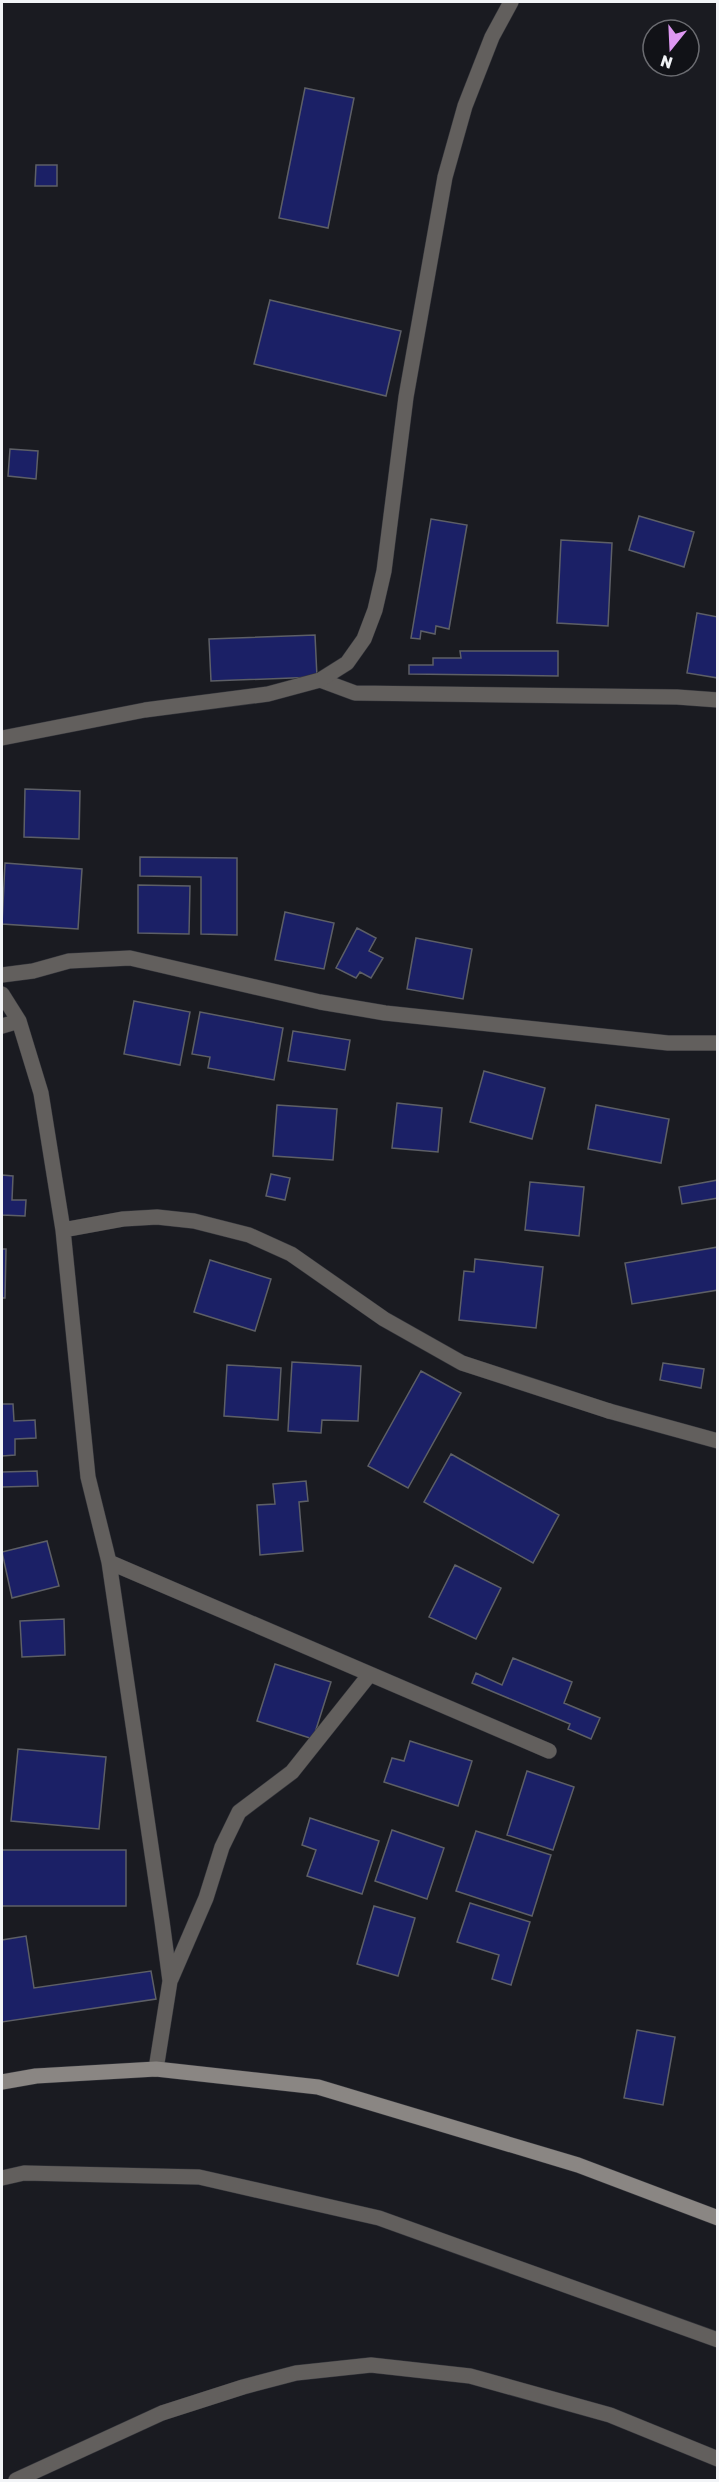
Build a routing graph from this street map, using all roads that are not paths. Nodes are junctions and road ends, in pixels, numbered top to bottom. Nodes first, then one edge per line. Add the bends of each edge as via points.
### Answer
1 (511, 2) edge
2 (320, 680) junction
3 (717, 700) edge
4 (2, 738) edge
5 (2, 975) edge
6 (2, 994) edge
7 (19, 1021) junction
8 (2, 1026) edge
9 (717, 1043) edge
10 (63, 1230) junction
11 (717, 1441) edge
12 (109, 1562) junction
13 (370, 1674) junction
14 (549, 1751) dead end
15 (170, 1981) junction
16 (156, 2069) junction
17 (2, 2082) edge
18 (2, 2178) edge
19 (717, 2218) edge
20 (717, 2340) edge
21 (717, 2459) edge
22 (16, 2481) edge

1 - 2 street via 492,37 465,106 445,177 406,397 384,571 375,610 364,639 346,663
2 - 3 street via 355,693
2 - 4 street via 268,694 146,710
5 - 9 street via 69,961 130,958 385,1013 668,1043
6 - 7 street
7 - 8 street
7 - 10 street via 41,1093
10 - 11 street via 158,1217 194,1221 249,1235 291,1254 384,1319 462,1363
10 - 12 street via 88,1477
12 - 13 street
12 - 15 street
13 - 14 street
13 - 15 street via 292,1772 239,1812
15 - 16 street
16 - 17 main road via 36,2076
16 - 19 main road via 318,2087 578,2164
18 - 20 street via 24,2173 199,2177 379,2218
21 - 22 street via 610,2415 470,2376 371,2365 296,2373 162,2413

